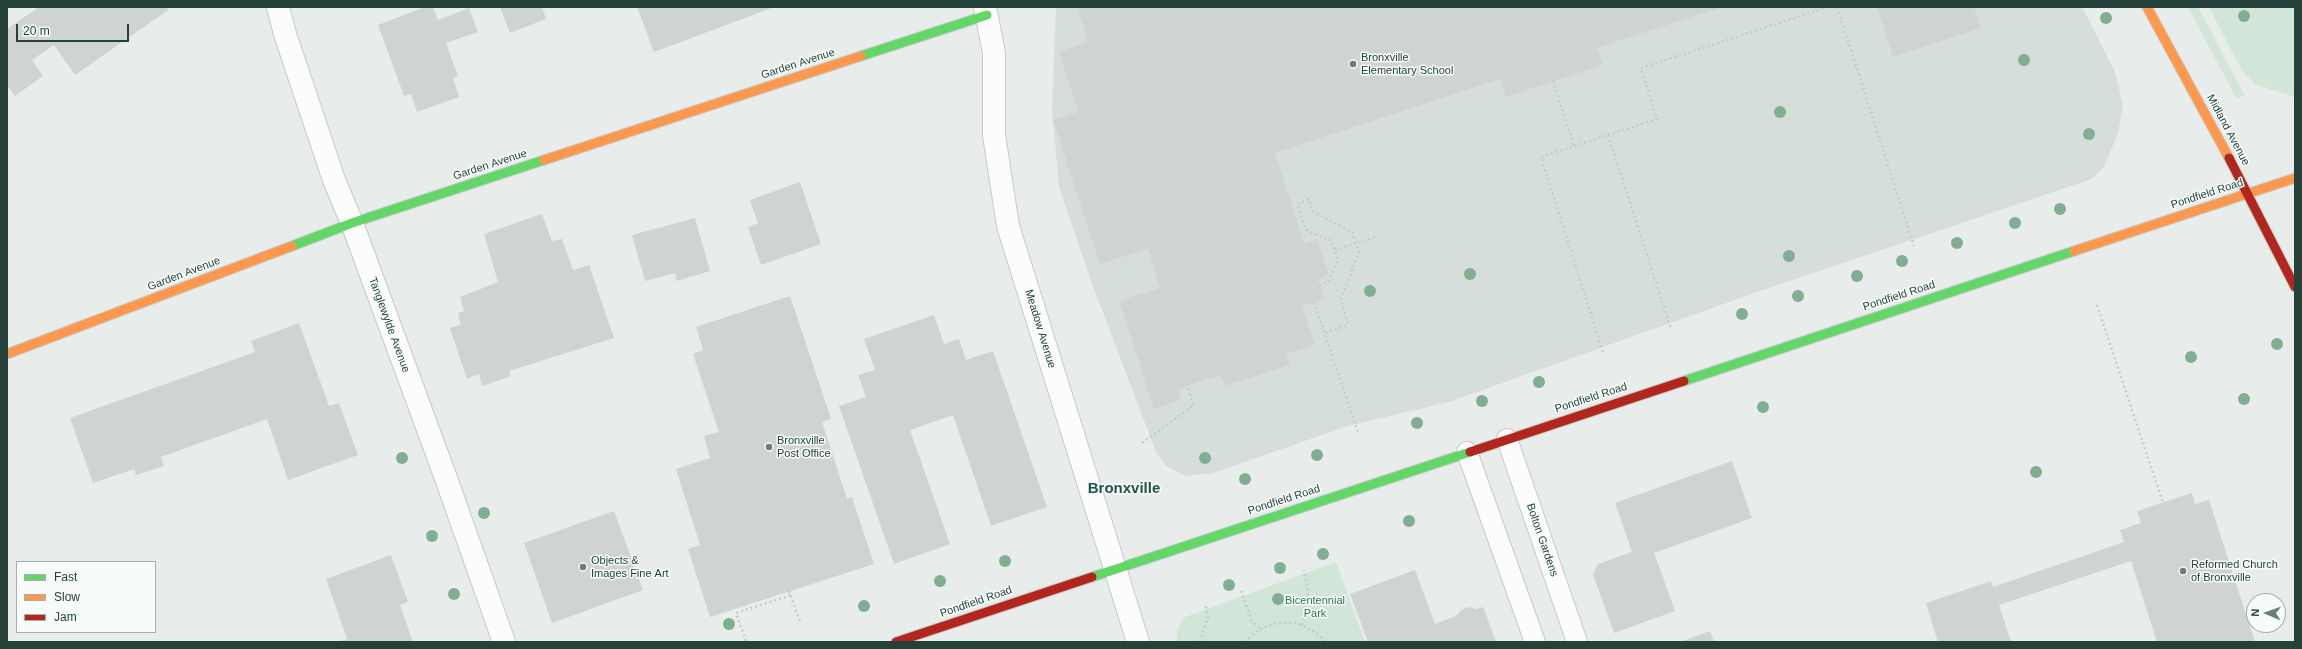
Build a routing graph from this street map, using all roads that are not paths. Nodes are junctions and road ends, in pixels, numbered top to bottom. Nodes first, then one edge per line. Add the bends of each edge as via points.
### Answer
1 (278, 7) edge
2 (2147, 7) edge
3 (986, 11) edge
4 (2295, 178) edge
5 (2248, 193) junction
6 (352, 223) junction
7 (2295, 287) edge
8 (7, 354) edge
9 (1507, 439) junction
10 (1467, 452) junction
11 (1114, 568) junction
12 (504, 642) edge
13 (896, 642) edge
14 (1138, 642) edge
15 (1535, 642) edge
16 (1577, 642) edge

1 - 6 street, Tanglewylde Avenue via 334,180
2 - 5 street, Midland Avenue
3 - 6 street, Garden Avenue
3 - 11 street, Meadow Avenue via 994,53 994,135 1008,226
4 - 5 street, Pondfield Road
5 - 7 street, Midland Avenue
5 - 9 street, Pondfield Road
6 - 8 street, Garden Avenue
6 - 12 street, Tanglewylde Avenue
9 - 10 street, Pondfield Road
9 - 16 lane, Bolton Gardens
10 - 11 street, Pondfield Road
10 - 15 lane
11 - 13 street, Pondfield Road
11 - 14 street, Meadow Avenue

